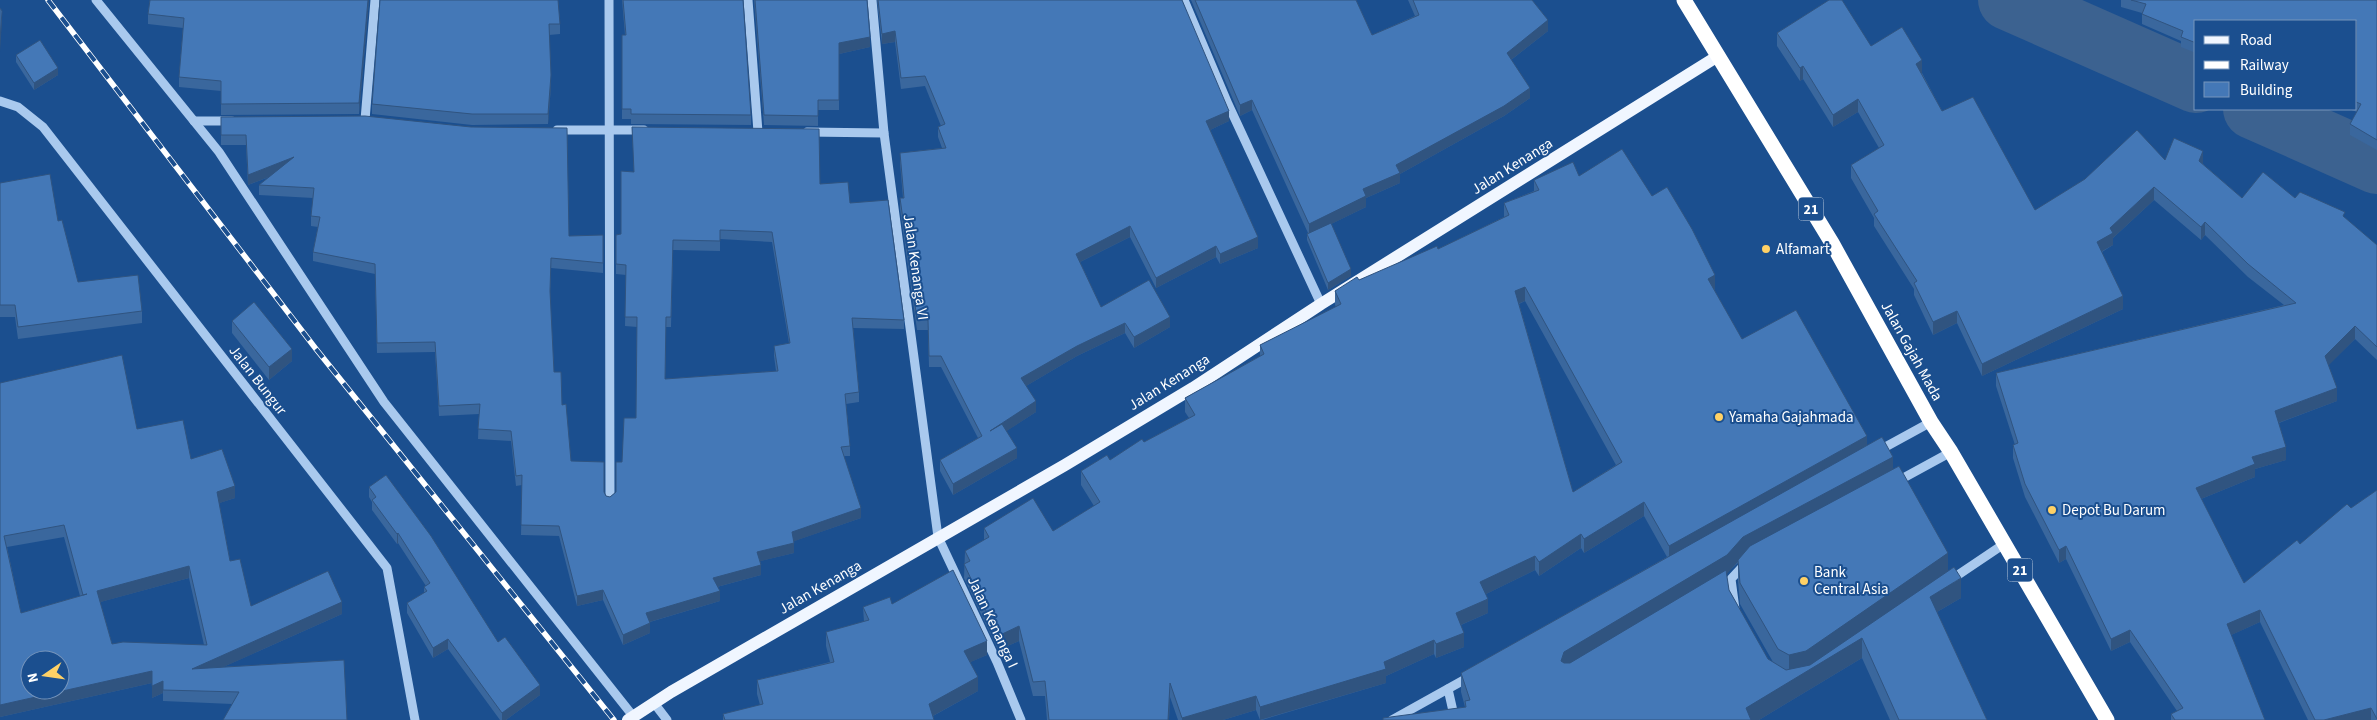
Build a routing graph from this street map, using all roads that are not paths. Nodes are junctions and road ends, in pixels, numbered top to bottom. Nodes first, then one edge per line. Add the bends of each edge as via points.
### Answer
1 (96, 0) edge
2 (375, 0) edge
3 (609, 0) edge
4 (748, 0) edge
5 (872, 0) edge
6 (1184, 0) edge
7 (1684, 0) edge
8 (1718, 56) junction
9 (0, 101) edge
10 (194, 121) junction
11 (242, 121) edge
12 (374, 121) edge
13 (551, 130) edge
14 (610, 130) junction
15 (649, 130) edge
16 (748, 132) edge
17 (797, 132) edge
18 (884, 133) junction
19 (1322, 304) junction
20 (1930, 422) junction
21 (1951, 452) junction
22 (1870, 455) edge
23 (1892, 485) edge
24 (610, 501) edge
25 (938, 537) junction
26 (2004, 544) junction
27 (1755, 558) edge
28 (1939, 588) edge
29 (1738, 614) edge
30 (1483, 670) edge
31 (1448, 689) junction
32 (654, 703) junction
33 (631, 718) edge
34 (414, 720) edge
35 (666, 720) edge
36 (1021, 720) edge
37 (1392, 720) edge
38 (1455, 720) edge
39 (2107, 720) edge

1 - 10 street
2 - 12 street via 360,120
3 - 14 street
4 - 16 street via 763,132
5 - 18 street, Jalan Kenanga VI
6 - 19 street via 1228,104
7 - 8 highway, Jalan Gajah Mada / 21
8 - 19 main road, Jalan Kenanga
8 - 20 highway, Jalan Gajah Mada / 21 via 1832,243
9 - 34 street, Jalan Bungur via 18,106 43,127 387,568
10 - 11 street
10 - 33 street via 219,152 384,402
13 - 14 street
14 - 15 street
14 - 24 street
17 - 18 street
18 - 25 street, Jalan Kenanga VI
19 - 25 main road, Jalan Kenanga via 1193,388
20 - 21 highway, Jalan Gajah Mada / 21
20 - 22 street
21 - 23 street
21 - 26 highway, Jalan Gajah Mada / 21
25 - 32 main road, Jalan Kenanga
25 - 36 street, Jalan Kenanga I
26 - 28 street
26 - 39 highway, Jalan Gajah Mada / 21
27 - 29 street via 1746,562 1727,581
30 - 31 street
31 - 37 street
31 - 38 street
32 - 33 main road, Jalan Kenanga
32 - 35 street

